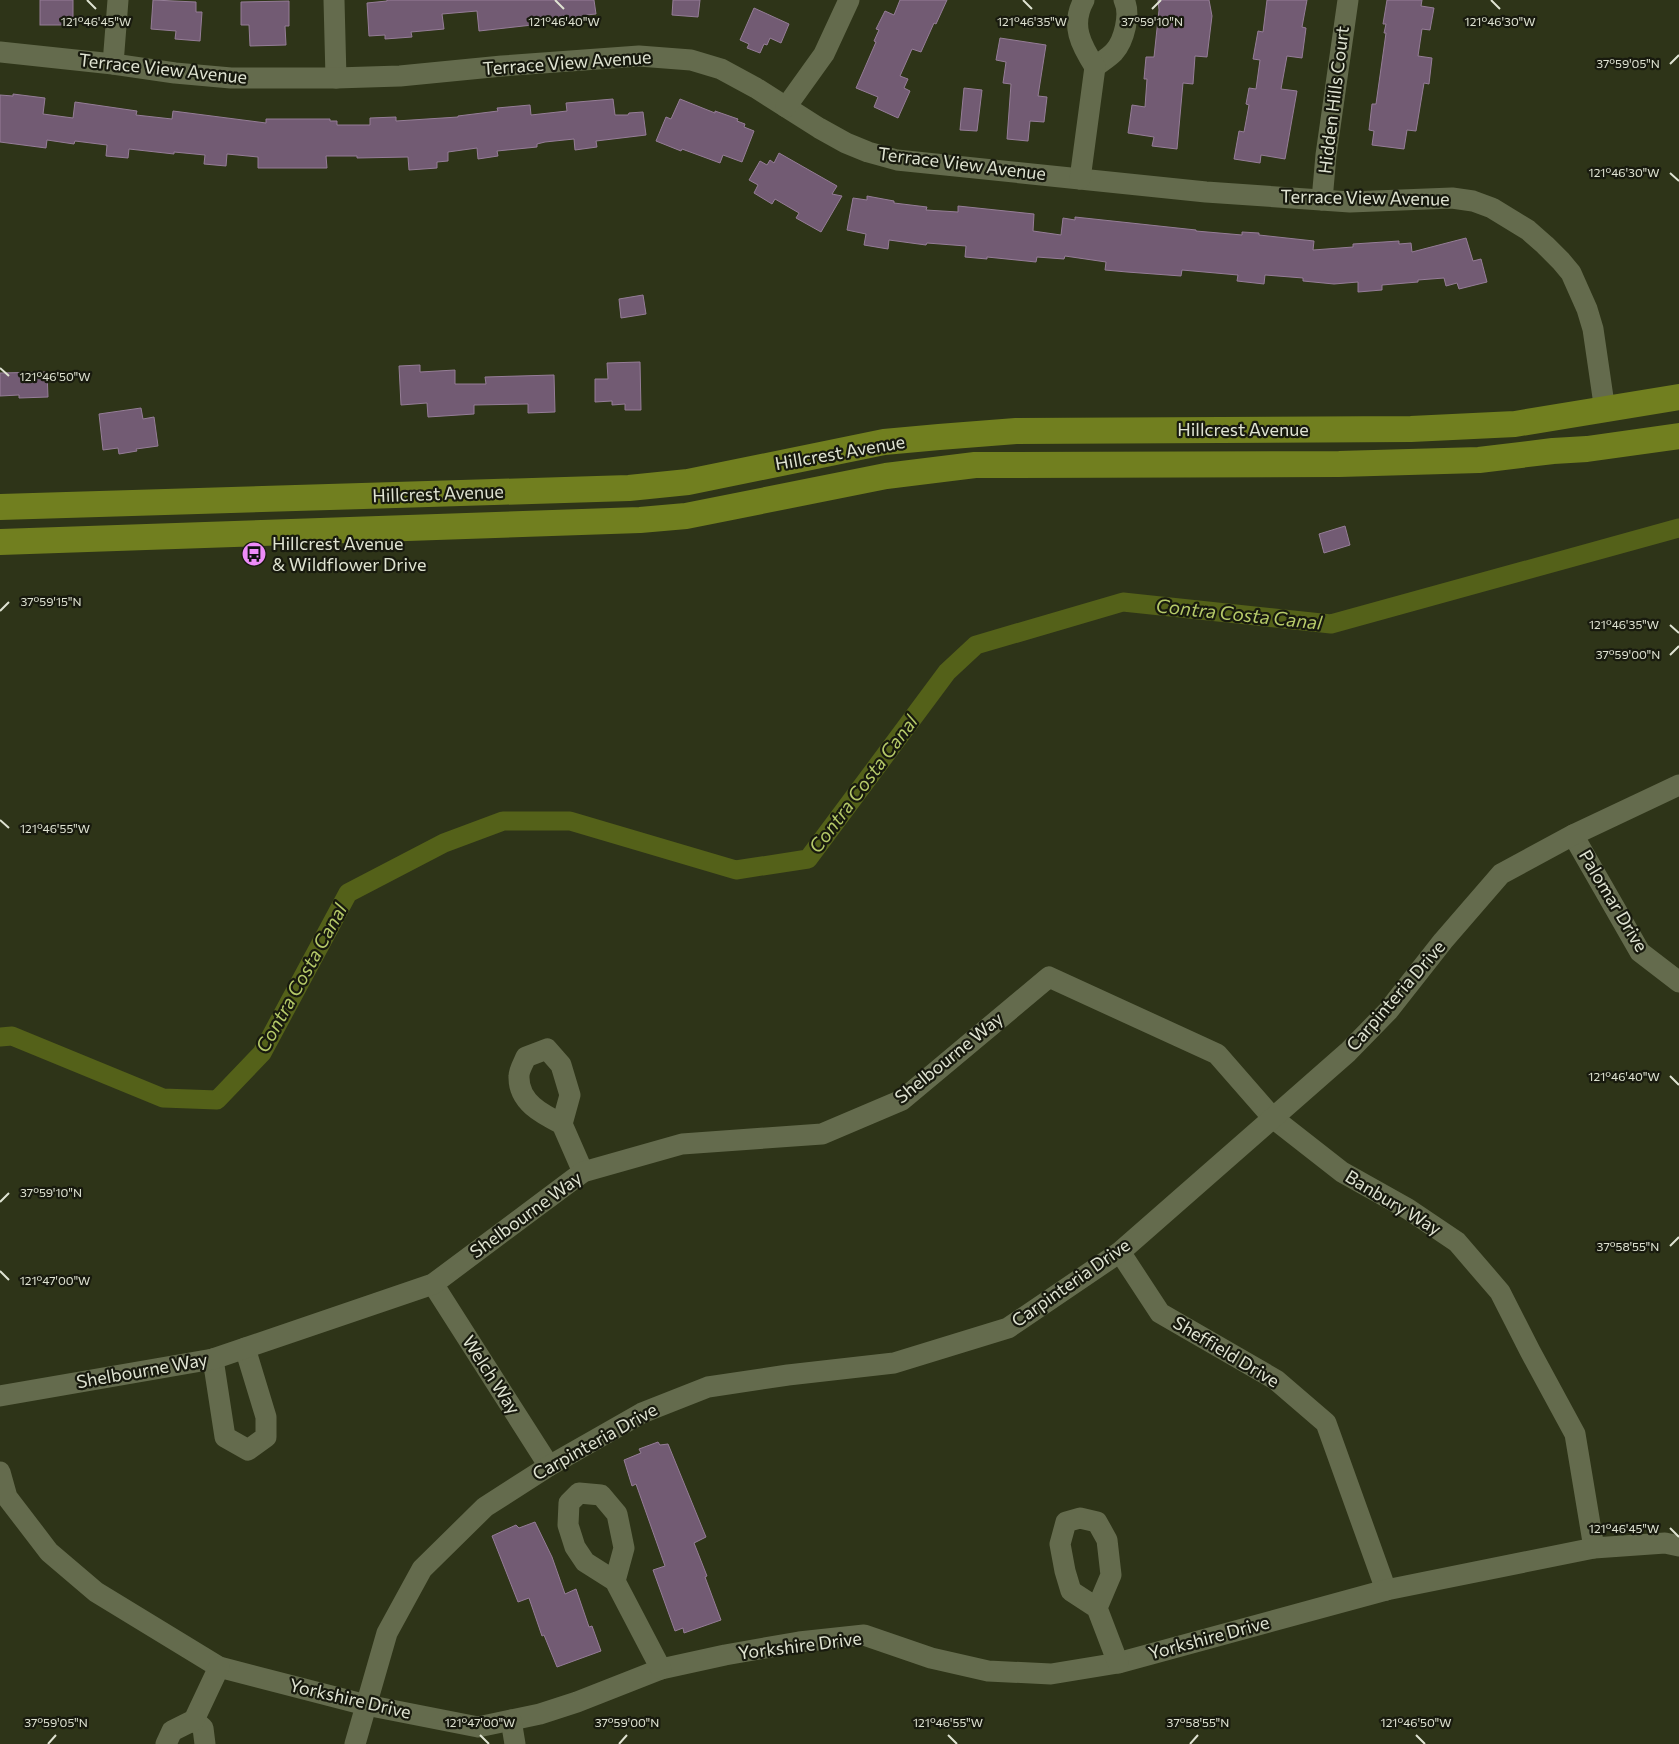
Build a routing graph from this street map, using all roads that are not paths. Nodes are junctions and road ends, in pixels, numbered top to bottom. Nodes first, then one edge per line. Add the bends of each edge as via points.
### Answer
1 (118, 0) edge
2 (334, 0) edge
3 (849, 0) edge
4 (1084, 0) edge
5 (1124, 0) edge
6 (1348, 0) edge
7 (0, 52) edge
8 (113, 64) junction
9 (1095, 67) junction
10 (336, 78) junction
11 (786, 107) junction
12 (1080, 178) junction
13 (1322, 200) junction
14 (1679, 398) edge
15 (1606, 411) junction
16 (1679, 436) edge
17 (450, 493) junction
18 (0, 507) edge
19 (332, 531) junction
20 (0, 542) edge
21 (1679, 786) edge
22 (1573, 834) junction
23 (1049, 977) joint
24 (1679, 982) edge
25 (1273, 1118) junction
26 (562, 1124) dead end
27 (583, 1172) junction
28 (1120, 1252) junction
29 (433, 1284) junction
30 (245, 1348) junction
31 (212, 1359) junction
32 (0, 1396) edge
33 (549, 1466) junction
34 (0, 1472) edge
35 (1679, 1546) edge
36 (1594, 1548) junction
37 (614, 1581) dead end
38 (1386, 1590) junction
39 (1097, 1608) dead end
40 (1118, 1663) junction
41 (219, 1666) junction
42 (661, 1669) junction
43 (366, 1705) junction
44 (194, 1720) junction
45 (511, 1720) junction
46 (478, 1736) edge
47 (166, 1744) edge
48 (206, 1744) edge
49 (356, 1744) edge
50 (515, 1744) edge

1 - 8 street
2 - 10 street
3 - 11 street via 824,54
4 - 9 street via 1078,35
5 - 9 street via 1127,12 1120,43
6 - 13 street, Hidden Hills Court
7 - 8 street, Terrace View Avenue
8 - 10 street, Terrace View Avenue via 228,78
9 - 12 street
10 - 11 street, Terrace View Avenue via 400,76 639,56 667,57 721,68
11 - 12 street, Terrace View Avenue via 846,143 894,159
12 - 13 street, Terrace View Avenue via 1194,191
13 - 15 street, Terrace View Avenue via 1473,201 1492,208 1528,230 1562,261 1578,287 1592,329
14 - 15 main road, Hillcrest Avenue
15 - 17 main road, Hillcrest Avenue via 1515,424 1411,429 1016,432 939,437 884,442 661,486
16 - 19 main road, Hillcrest Avenue via 1479,460 975,466 886,476 686,516
17 - 18 main road, Hillcrest Avenue
17 - 19 main road via 399,506 355,510 342,517
19 - 20 main road, Hillcrest Avenue
21 - 22 street, Carpinteria Drive
22 - 24 street, Palomar Drive via 1640,952
22 - 25 street, Carpinteria Drive via 1501,874 1388,1011 1348,1052
23 - 25 street, Banbury Way via 1217,1054
23 - 27 street, Shelbourne Way via 902,1100 822,1134 682,1144
25 - 28 street, Carpinteria Drive
25 - 36 street, Banbury Way via 1342,1172 1408,1209 1457,1242 1500,1292 1575,1434
26 - 27 street
27 - 29 street, Shelbourne Way
28 - 33 street, Carpinteria Drive via 1008,1328 894,1363 708,1388 642,1413
28 - 38 street, Sheffield Drive via 1160,1313 1276,1380 1326,1423
29 - 30 street, Shelbourne Way
29 - 33 street, Welch Way
30 - 31 street, Shelbourne Way
30 - 31 street via 266,1417 266,1437 248,1450 224,1438
31 - 32 street, Shelbourne Way
33 - 43 street, Carpinteria Drive via 485,1507 422,1569 387,1633
34 - 41 street, Yorkshire Drive via 7,1496 49,1552 96,1592
35 - 36 street, Yorkshire Drive via 1665,1543
36 - 38 street, Yorkshire Drive
37 - 42 street
38 - 40 street, Yorkshire Drive
39 - 40 street
40 - 42 street, Yorkshire Drive via 1052,1674 988,1671 931,1658 864,1635 799,1642
41 - 43 street, Yorkshire Drive
41 - 44 street
42 - 45 street, Yorkshire Drive via 577,1702
43 - 46 street, Yorkshire Drive
43 - 49 street, Carpinteria Drive
44 - 47 street via 172,1731
44 - 48 street via 203,1728
45 - 46 street, Yorkshire Drive
45 - 50 street

